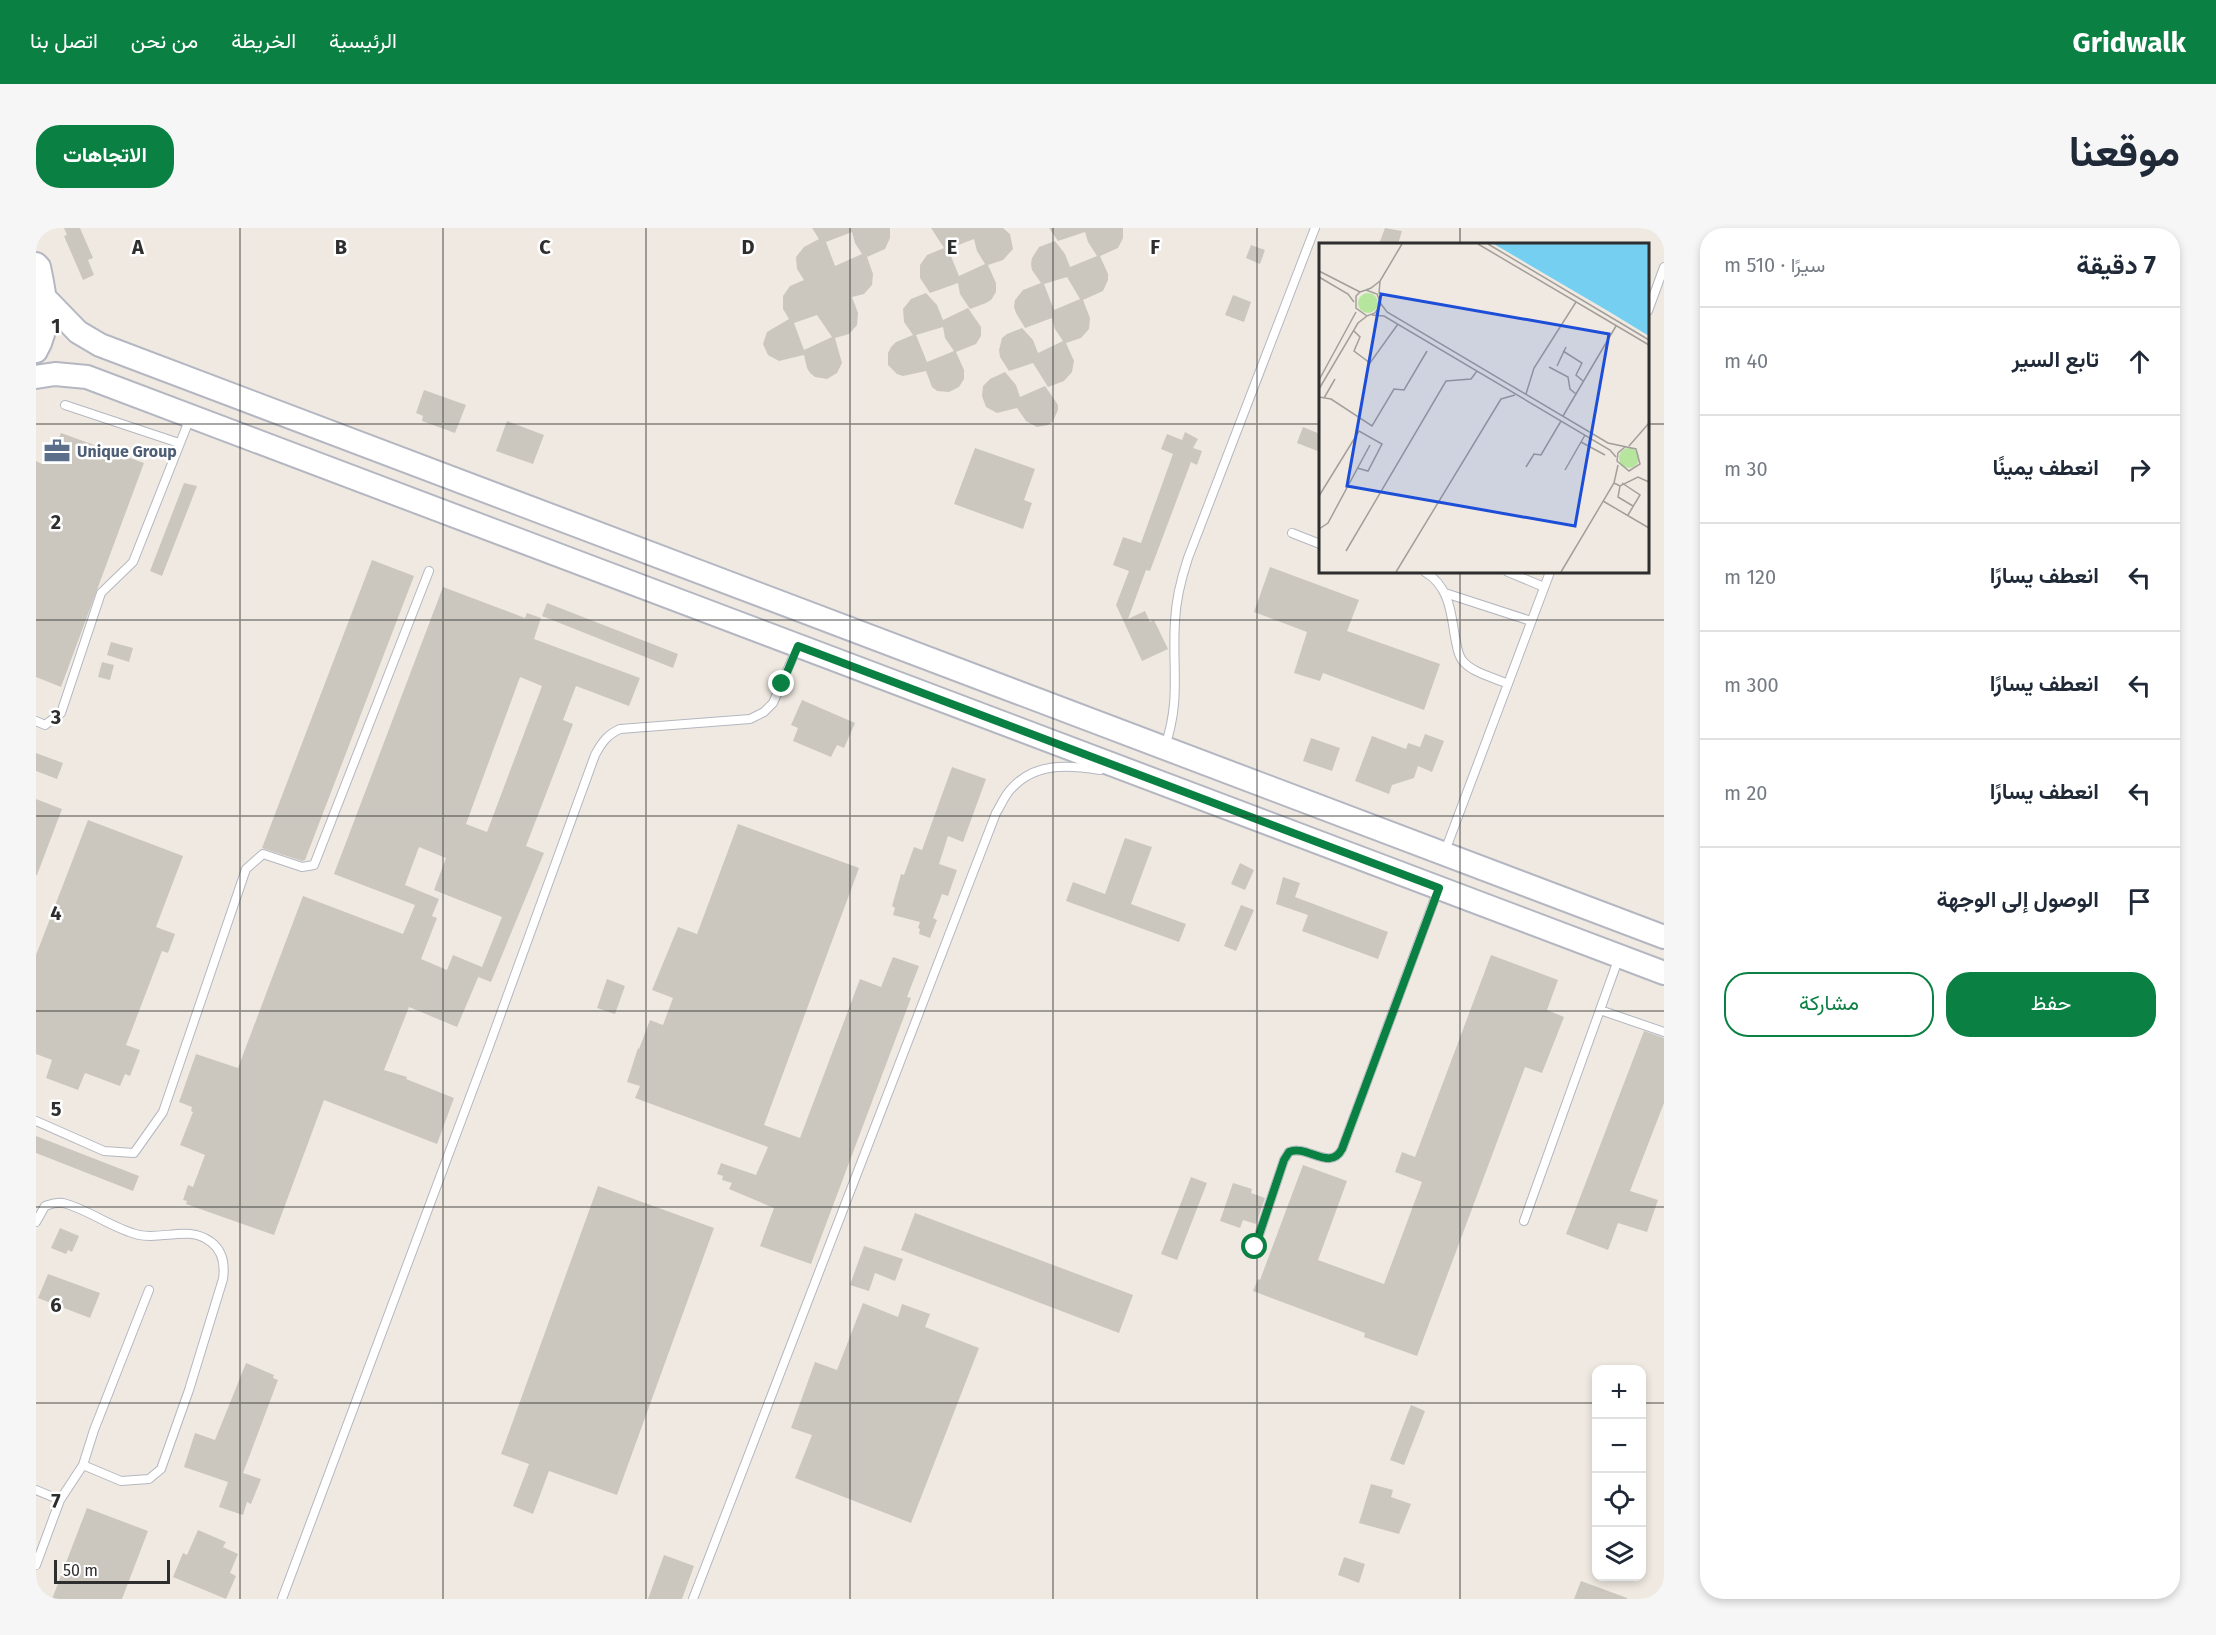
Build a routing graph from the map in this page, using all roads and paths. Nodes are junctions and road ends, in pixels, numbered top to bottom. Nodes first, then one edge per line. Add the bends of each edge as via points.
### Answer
1 (1315, 228) edge
2 (37, 264) edge
3 (1664, 267) edge
4 (46, 299) junction
5 (1649, 306) edge
6 (36, 351) edge
7 (36, 377) edge
8 (66, 405) dead end
9 (190, 416) junction
10 (180, 443) junction
11 (1293, 533) dead end
12 (1319, 544) edge
13 (429, 571) dead end
14 (1426, 573) edge
15 (1510, 573) edge
16 (1550, 573) edge
17 (1544, 587) junction
18 (1445, 593) junction
19 (1531, 621) junction
20 (798, 646) junction
21 (1508, 684) junction
22 (36, 721) edge
23 (1164, 747) junction
24 (1183, 792) junction
25 (1444, 854) junction
26 (1439, 888) junction
27 (1664, 937) edge
28 (1620, 956) junction
29 (1664, 973) edge
30 (1600, 1010) junction
31 (1664, 1032) edge
32 (36, 1121) edge
33 (1524, 1221) dead end
34 (36, 1222) edge
35 (1255, 1247) dead end
36 (149, 1290) dead end
37 (83, 1465) junction
38 (36, 1490) edge
39 (60, 1500) junction
40 (36, 1565) edge
41 (282, 1599) edge
42 (693, 1599) edge

1 - 23 lane via 1181,580 1175,622 1175,710
2 - 4 street
3 - 5 lane
4 - 6 street via 42,341
4 - 23 street via 78,332 100,345
7 - 9 street via 87,377
8 - 10 lane
9 - 10 lane
9 - 20 street
10 - 22 lane via 133,562 101,593 61,712 45,725
11 - 12 lane
13 - 32 lane via 314,865 302,867 263,854 246,868 163,1112 134,1153 104,1151
14 - 18 lane
15 - 17 lane
16 - 17 lane
17 - 19 lane
18 - 19 lane
18 - 21 lane via 1462,660
19 - 21 lane
20 - 24 street
20 - 41 lane via 774,703 750,719 620,729 602,741
21 - 25 lane
23 - 25 street
24 - 26 street
24 - 42 lane via 1100,770 1049,766 1028,774 1011,789 996,813
25 - 27 street
26 - 28 street
26 - 35 lane via 1342,1149 1328,1159 1302,1150 1289,1152
28 - 29 street
28 - 30 lane
30 - 31 lane
30 - 33 lane
34 - 37 lane via 45,1206 62,1203 141,1235 194,1235 211,1242 222,1255 225,1268 161,1469 149,1479 121,1481
36 - 37 lane
37 - 39 lane
38 - 39 lane
39 - 40 lane

